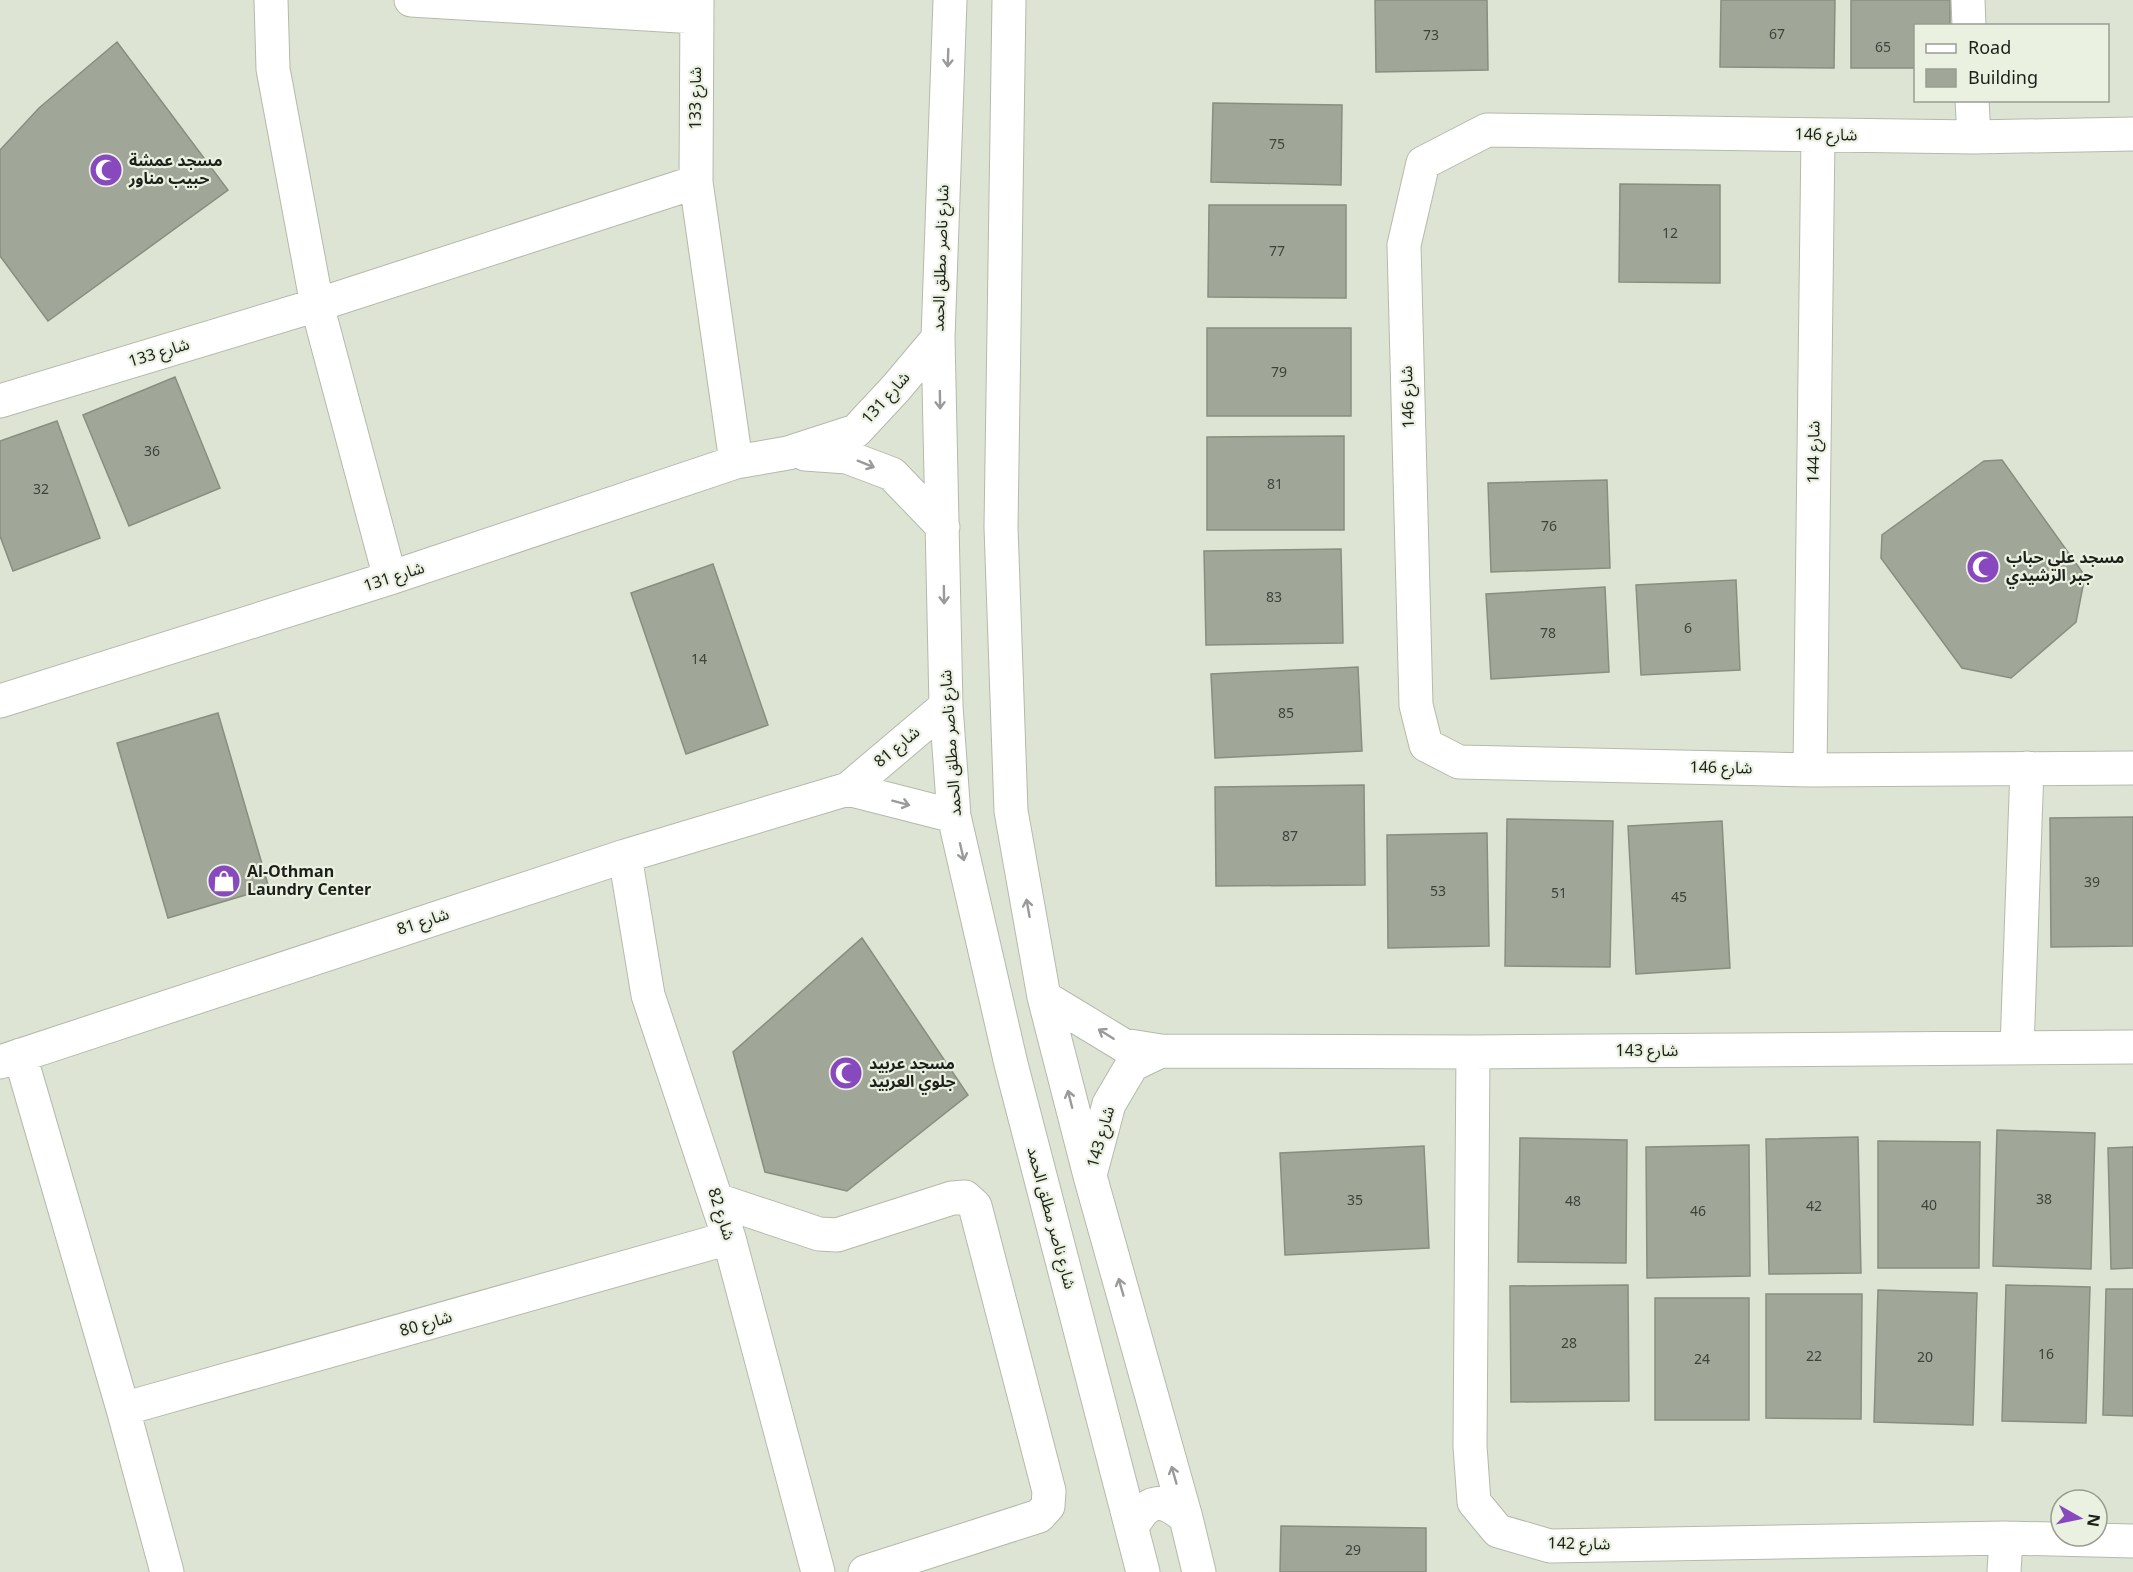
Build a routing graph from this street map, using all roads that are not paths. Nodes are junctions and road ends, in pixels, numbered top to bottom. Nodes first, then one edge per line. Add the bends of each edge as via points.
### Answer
1 (271, 0) edge
2 (411, 0) edge
3 (950, 0) edge
4 (1009, 0) edge
5 (1968, 0) edge
6 (697, 9) edge
7 (1969, 24) edge
8 (1972, 102) edge
9 (2133, 134) edge
10 (1818, 135) junction
11 (1974, 137) junction
12 (696, 182) junction
13 (317, 305) junction
14 (938, 338) junction
15 (0, 401) edge
16 (788, 453) junction
17 (736, 462) junction
18 (943, 527) junction
19 (390, 578) junction
20 (0, 701) edge
21 (946, 706) junction
22 (2027, 768) junction
23 (2133, 768) edge
24 (1810, 770) junction
25 (848, 789) junction
26 (954, 816) junction
27 (625, 856) junction
28 (1044, 997) junction
29 (2133, 1047) edge
30 (2017, 1048) junction
31 (1161, 1051) junction
32 (1473, 1052) junction
33 (10, 1058) edge
34 (1090, 1176) junction
35 (717, 1200) junction
36 (729, 1238) junction
37 (123, 1410) junction
38 (1186, 1518) junction
39 (1132, 1528) junction
40 (2006, 1538) junction
41 (2133, 1541) edge
42 (167, 1572) edge
43 (818, 1572) edge
44 (865, 1572) edge
45 (1143, 1572) edge
46 (1199, 1572) edge
47 (2004, 1572) edge

1 - 13 street via 273,69
2 - 6 street, شارع 133
3 -> 14 street, شارع ناصر مطلق الحمد
28 -> 4 street via 1011,811 1001,527
5 - 7 street
6 - 12 street, شارع 133
8 - 11 street
9 - 11 street, شارع 146
10 - 11 street, شارع 146
10 - 24 street, شارع 144
10 - 24 street, شارع 146 via 1487,130 1423,163 1404,245 1416,705 1426,745 1459,762
12 - 13 street, شارع 133
12 - 17 street, شارع 133
13 - 15 street, شارع 133
13 - 19 street
14 - 16 street, شارع 131 via 856,431
14 -> 18 street, شارع ناصر مطلق الحمد
16 - 17 street, شارع 131
16 -> 18 street, شارع 131 via 847,457 892,474
17 - 19 street, شارع 131
18 -> 21 street, شارع ناصر مطلق الحمد
19 - 20 street, شارع 131
21 - 25 street, شارع 81
21 - 26 street, شارع ناصر مطلق الحمد
22 - 23 street, شارع 146
22 - 24 street, شارع 146
22 - 30 street
25 -> 26 street
25 - 27 street, شارع 81
26 -> 39 street, شارع ناصر مطلق الحمد via 1011,1064
27 - 33 street, شارع 81
27 - 35 street, شارع 82 via 648,995
31 -> 28 street, شارع 143 via 1122,1045
34 -> 28 street
29 - 30 street, شارع 143
30 - 32 street, شارع 143
31 - 32 street, شارع 143
31 - 34 street, شارع 143 via 1131,1065 1109,1104
32 - 40 street, شارع 142 via 1470,1446 1474,1502 1498,1531 1550,1546
33 - 37 street
38 -> 34 street
35 - 36 street, شارع 82
35 - 44 street via 819,1234 837,1235 952,1198 965,1197 975,1206 1049,1491 1048,1506 1039,1516
36 - 37 street, شارع 80
36 - 43 street, شارع 82
37 - 42 street
38 - 39 street via 1172,1506 1155,1503 1139,1512
38 - 46 street
39 - 45 street, شارع ناصر مطلق الحمد
40 - 41 street, شارع 142
40 - 47 street

